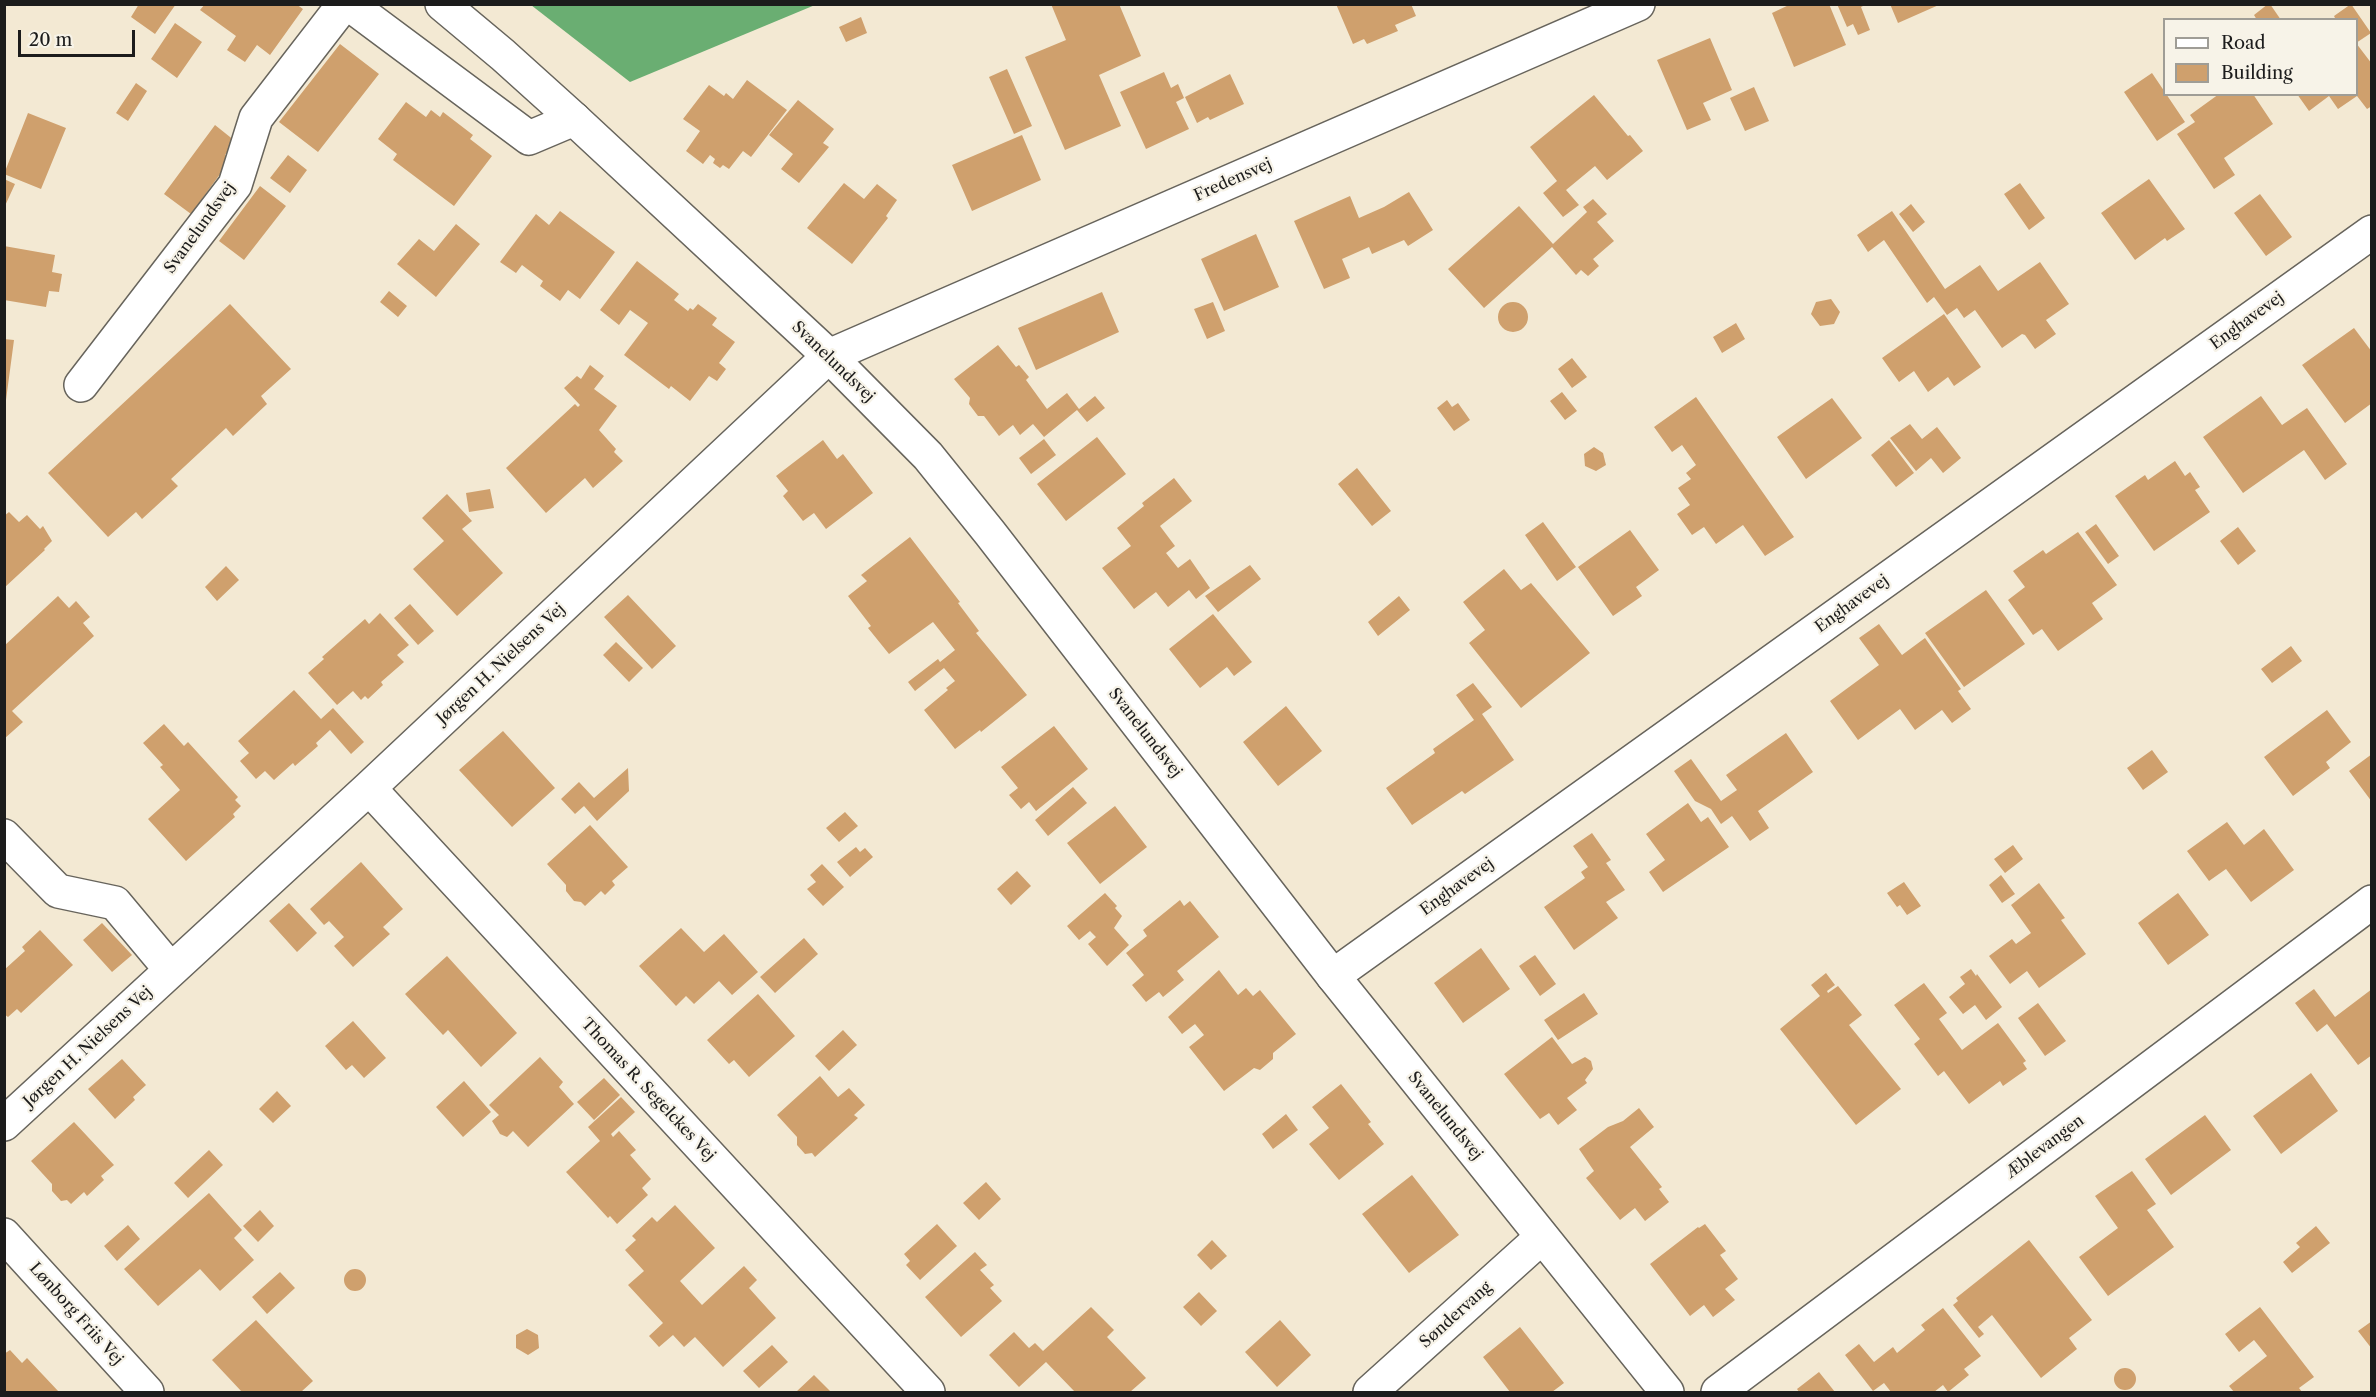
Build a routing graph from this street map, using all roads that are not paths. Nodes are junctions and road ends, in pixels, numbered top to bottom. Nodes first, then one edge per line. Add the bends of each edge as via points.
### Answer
1 (344, 4) edge
2 (349, 4) edge
3 (442, 4) edge
4 (1638, 4) edge
5 (574, 119) junction
6 (2372, 232) edge
7 (829, 356) junction
8 (81, 386) dead end
9 (369, 788) junction
10 (4, 836) edge
11 (2372, 902) edge
12 (171, 970) junction
13 (1333, 976) junction
14 (4, 1124) edge
15 (4, 1236) edge
16 (1542, 1237) junction
17 (147, 1392) edge
18 (928, 1392) edge
19 (1370, 1392) edge
20 (1667, 1392) edge
21 (1718, 1392) edge

1 - 8 street, Svanelundsvej via 256,118 235,185
2 - 5 street via 529,138
3 - 5 street, Svanelundsvej
4 - 7 street, Fredensvej
5 - 7 street, Svanelundsvej
6 - 13 street, Enghavevej
7 - 9 street, Jørgen H. Nielsens Vej
7 - 13 street, Svanelundsvej via 935,465
9 - 12 street, Jørgen H. Nielsens Vej
9 - 18 street, Thomas R. Segelckes Vej
10 - 12 street via 58,891 115,903
11 - 21 street, Æblevangen
12 - 14 street, Jørgen H. Nielsens Vej
13 - 16 street, Svanelundsvej
15 - 17 street, Lønborg Friis Vej
16 - 19 street, Søndervang
16 - 20 street, Svanelundsvej

